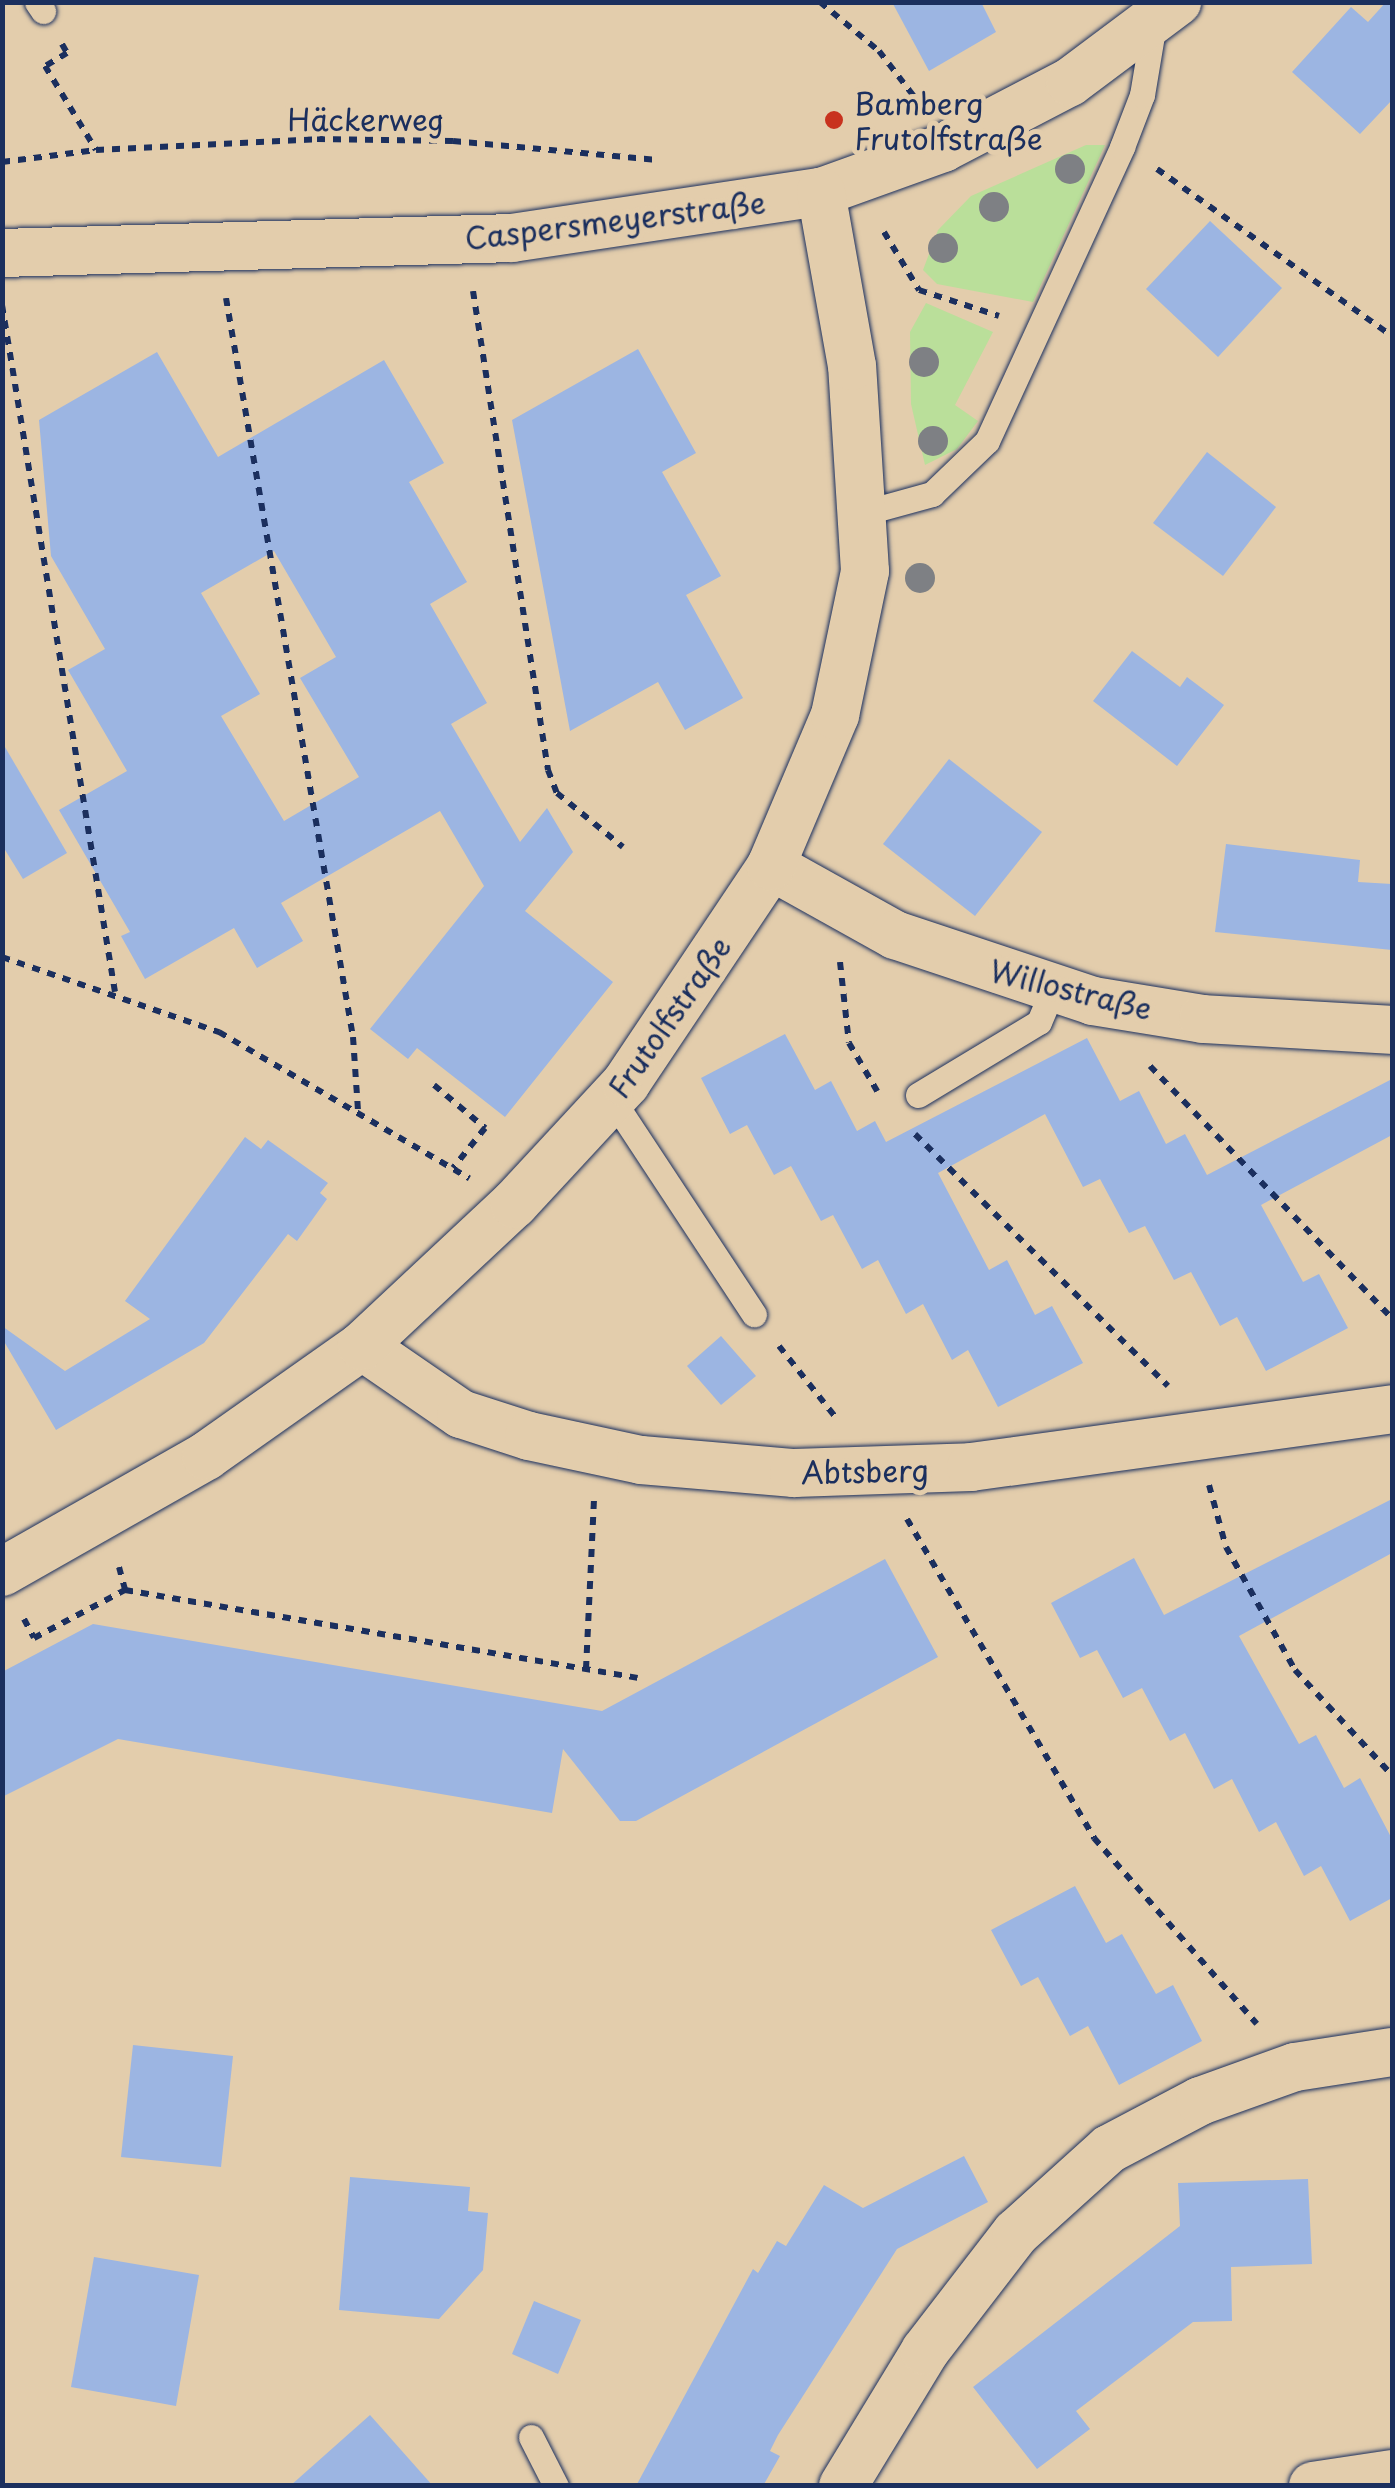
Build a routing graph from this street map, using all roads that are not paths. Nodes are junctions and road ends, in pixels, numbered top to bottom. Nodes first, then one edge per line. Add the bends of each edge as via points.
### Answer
1 (1165, 13) edge
2 (838, 187) junction
3 (2, 253) edge
4 (863, 513) junction
5 (771, 866) junction
6 (1053, 989) junction
7 (1392, 1030) edge
8 (918, 1095) dead end
9 (612, 1100) junction
10 (754, 1314) road end
11 (362, 1346) junction
12 (1392, 1409) edge
13 (10, 1590) edge
14 (1392, 2052) edge
15 (531, 2438) dead end
16 (1392, 2474) edge
17 (556, 2486) edge
18 (844, 2486) edge
19 (1313, 2486) edge

1 - 2 street, Caspersmeyerstraße via 1070,82 942,148
1 - 4 lane via 1142,95 987,441 932,494
2 - 3 street, Caspersmeyerstraße via 692,216 512,238
2 - 4 street, Frutolfstraße
4 - 5 street, Frutolfstraße via 864,571 849,668
5 - 6 street, Willostraße via 895,934
5 - 9 street, Frutolfstraße
6 - 7 street, Willostraße via 1203,1019
6 - 8 lane via 1039,1022
9 - 10 lane
9 - 11 street, Frutolfstraße via 514,1204
11 - 12 street, Abtsberg via 461,1414 595,1452 794,1473 880,1475
11 - 13 street, Frutolfstraße
14 - 18 street via 1294,2067 1200,2101 1110,2149 1016,2233 925,2351
15 - 17 lane
16 - 19 street

